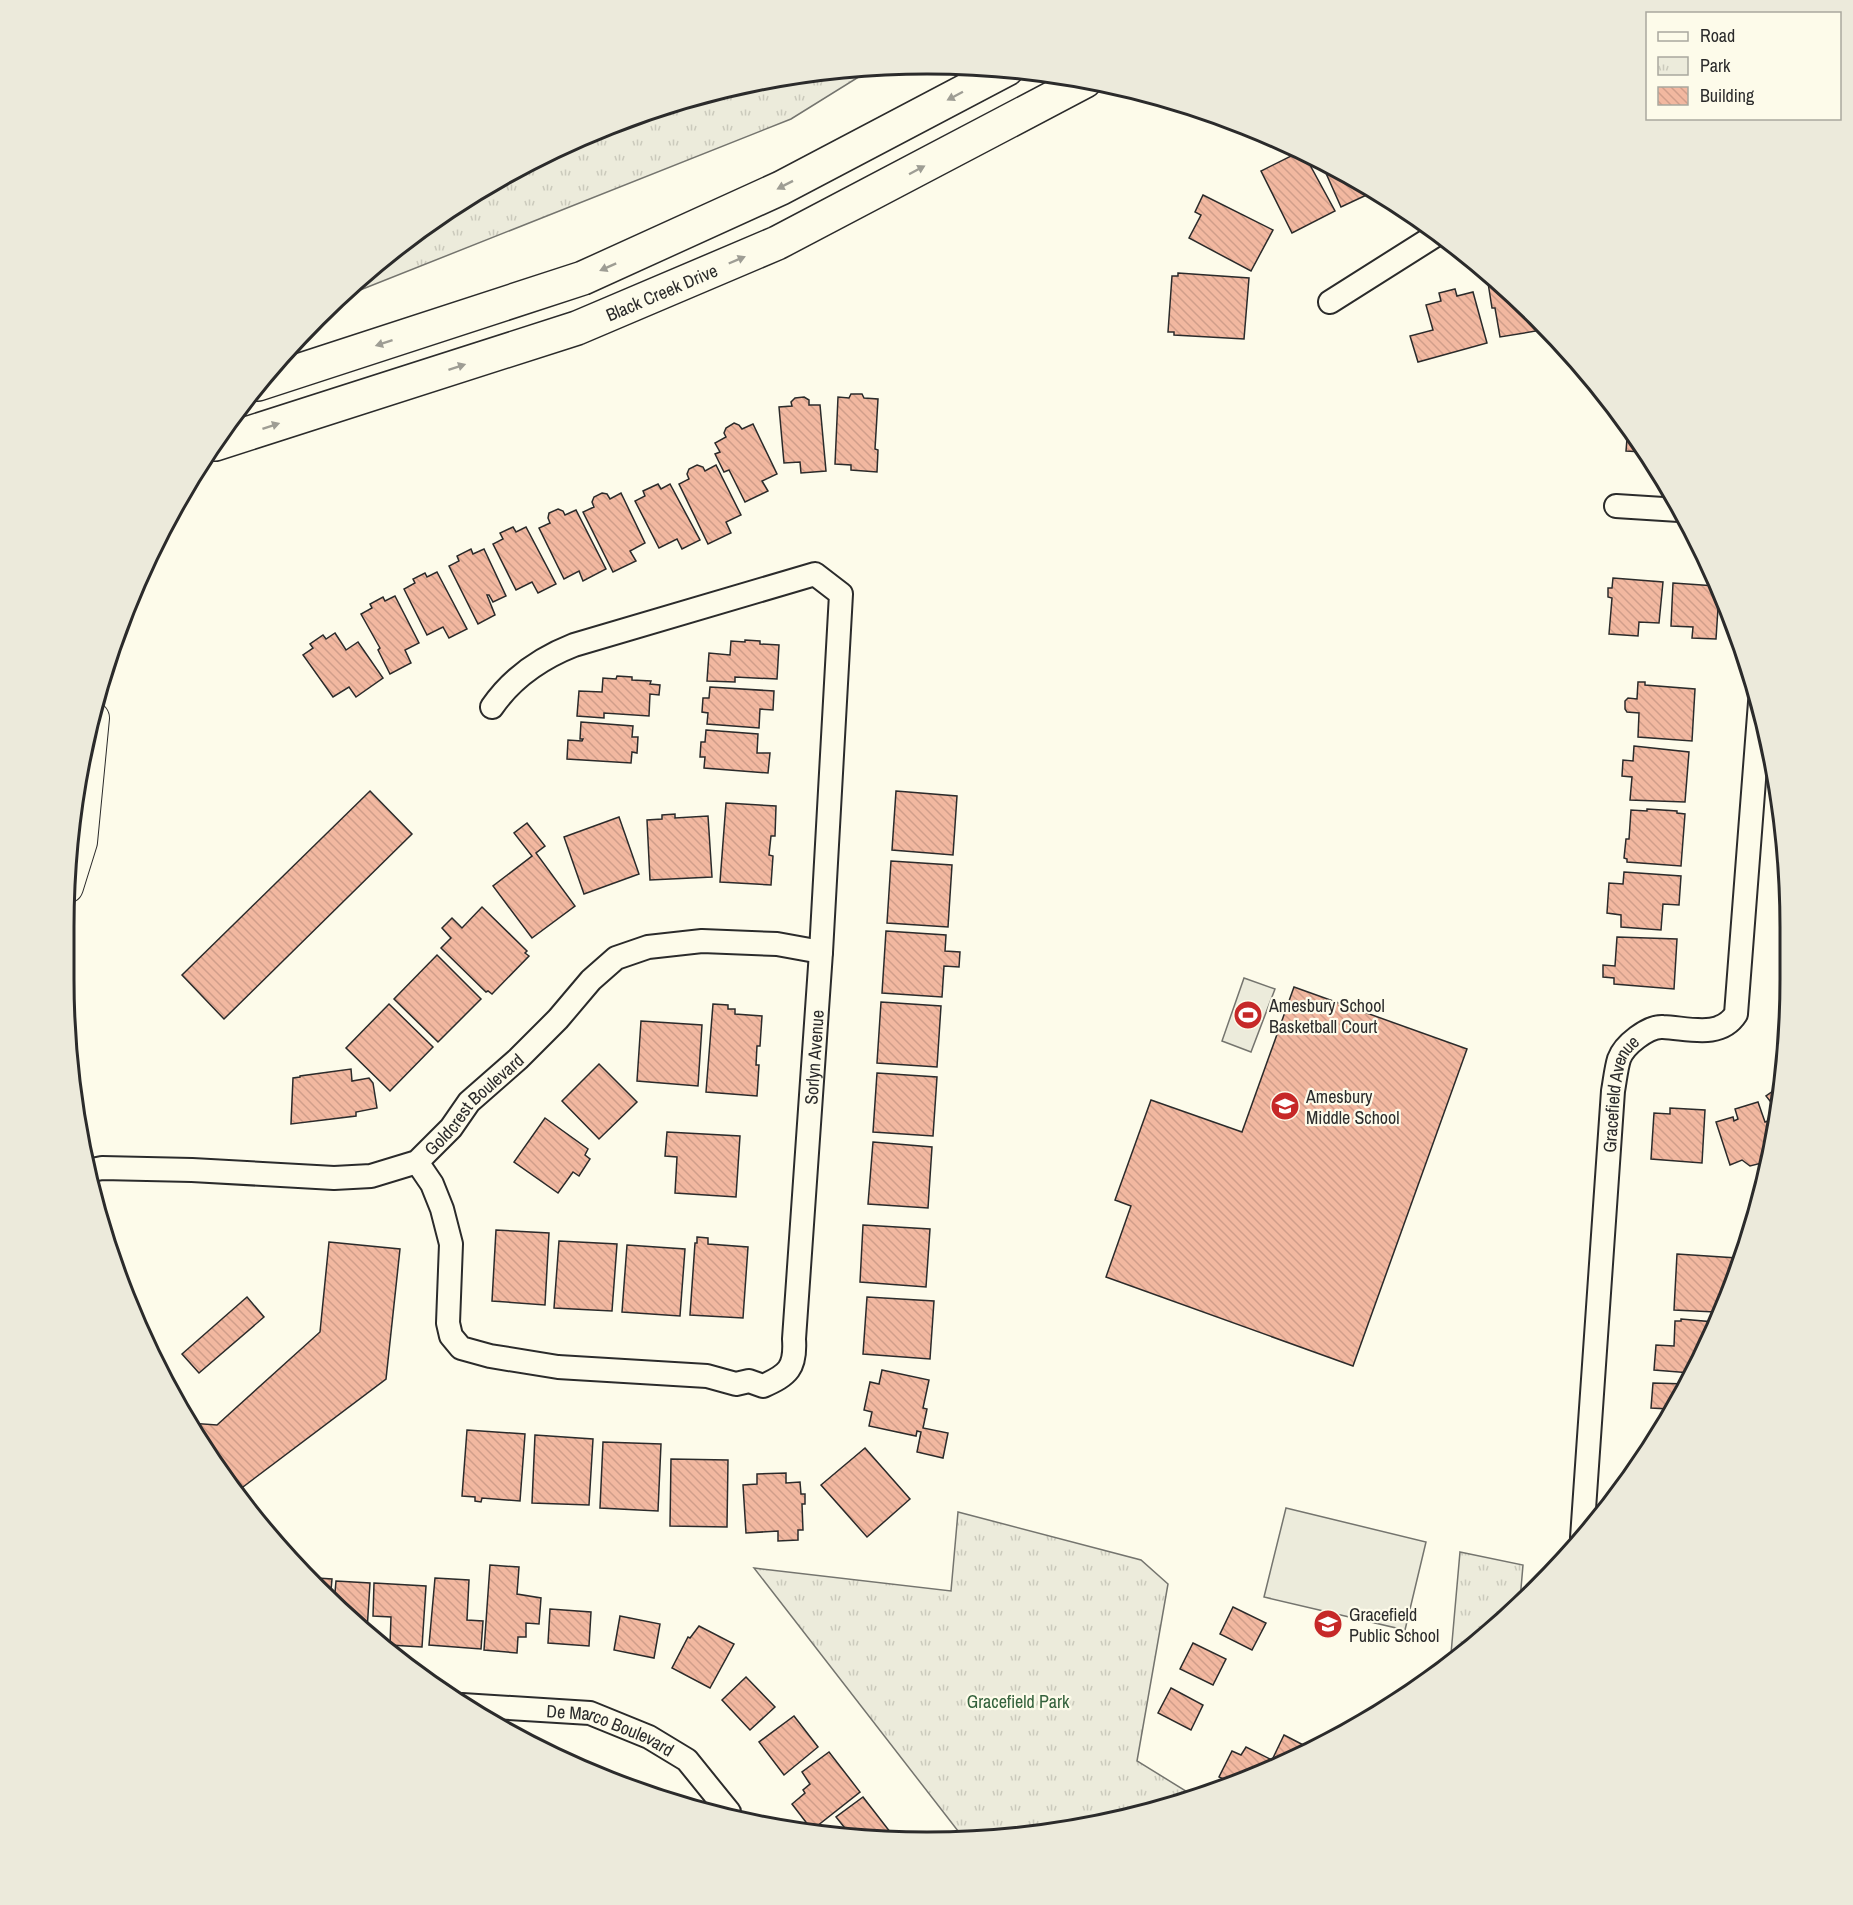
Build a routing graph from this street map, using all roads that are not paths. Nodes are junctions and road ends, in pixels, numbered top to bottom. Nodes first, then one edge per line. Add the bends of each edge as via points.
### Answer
1 (993, 76) edge
2 (1074, 87) edge
3 (1430, 239) edge
4 (1330, 302) dead end
5 (273, 379) edge
6 (226, 440) edge
7 (1616, 506) dead end
8 (1670, 509) edge
9 (492, 707) dead end
10 (1757, 737) edge
11 (87, 776) edge
12 (77, 856) edge
13 (821, 952) junction
14 (417, 1162) junction
15 (96, 1169) edge
16 (1583, 1522) edge
17 (490, 1711) edge
18 (725, 1806) edge

1 -> 5 highway via 781,188 583,278
6 -> 2 highway, Black Creek Drive via 577,328 777,243
3 - 4 street
7 - 8 street
9 - 13 street, Sorlyn Avenue via 518,678 562,650 815,574 841,594
10 - 16 street, Gracefield Avenue via 1736,1014 1726,1026 1715,1029 1660,1027 1633,1040 1620,1057 1613,1091
11 - 12 main road
13 - 14 street, Goldcrest Boulevard via 777,944 702,941 648,947 615,958 525,1052 469,1102
13 - 14 street, Sorlyn Avenue via 795,1355 782,1378 763,1386 707,1376 558,1367 461,1348 450,1336 448,1323 451,1244 432,1184
14 - 15 street, Goldcrest Boulevard via 371,1176 334,1178
17 - 18 street, De Marco Boulevard via 590,1713 649,1737 687,1760

